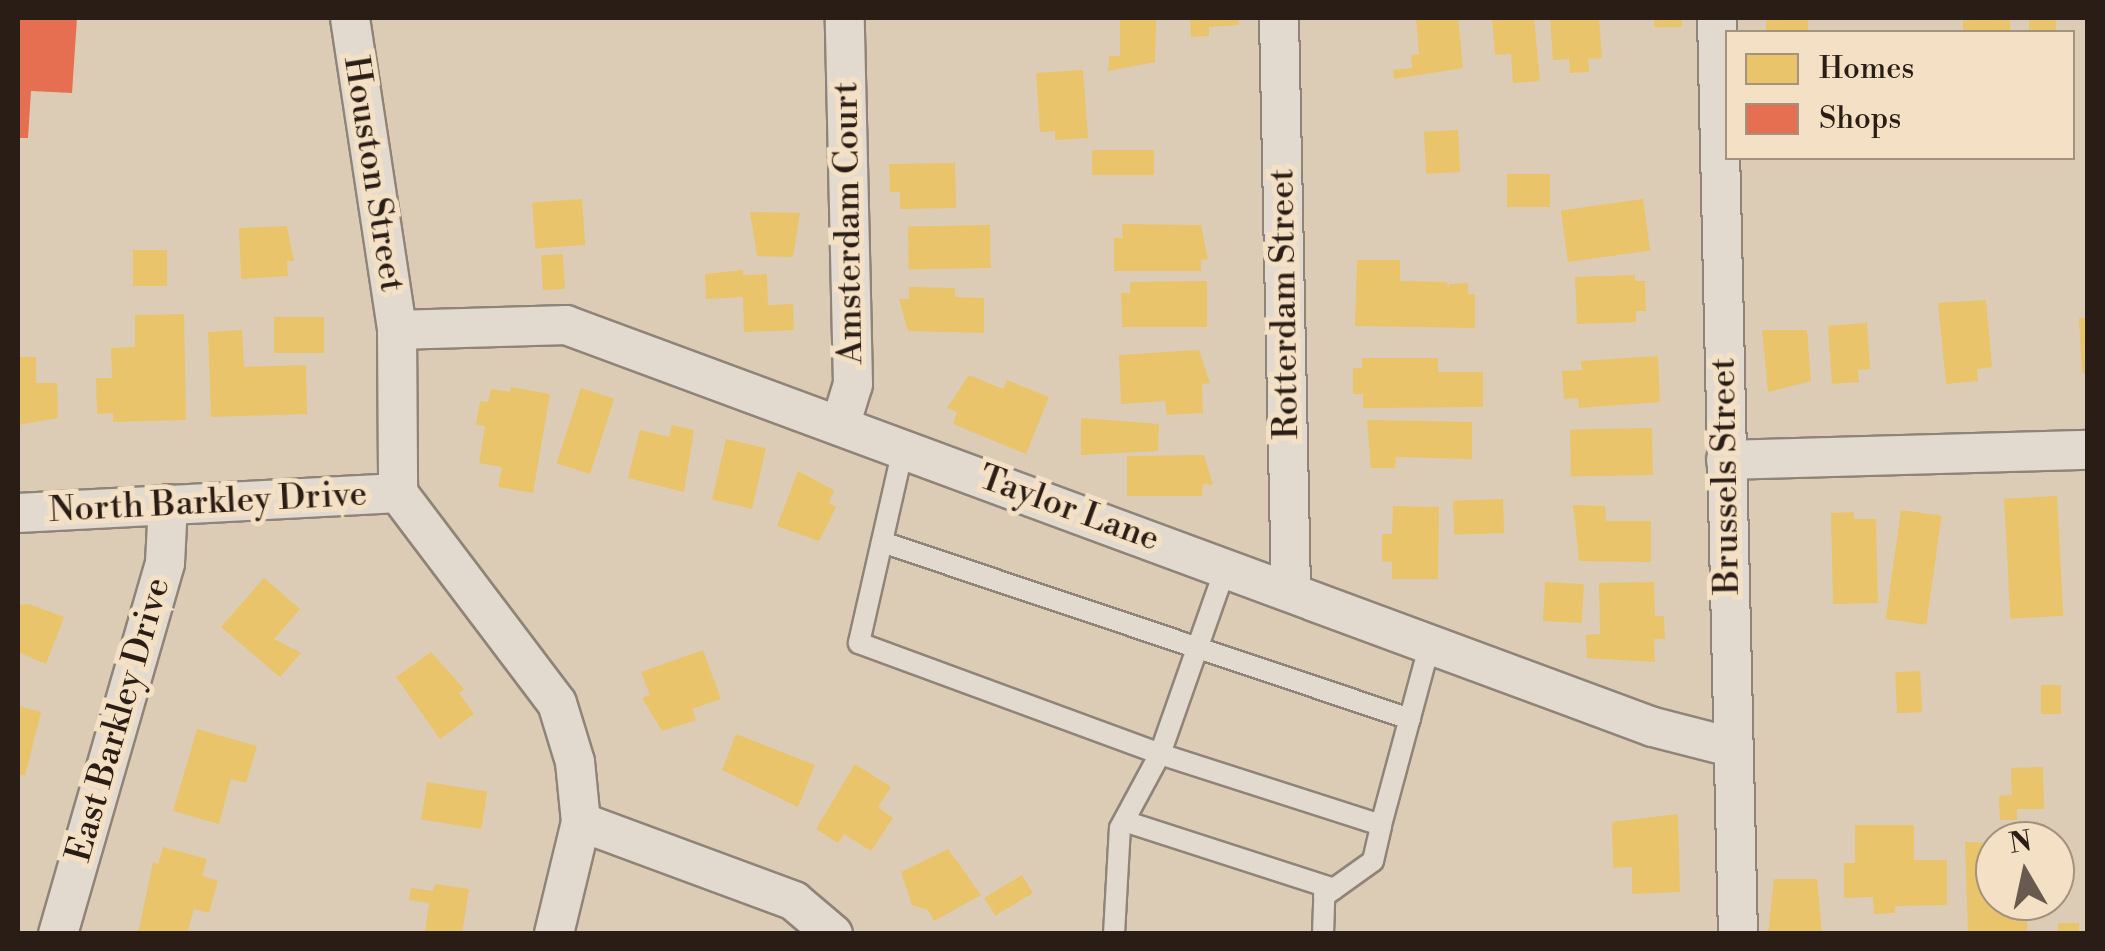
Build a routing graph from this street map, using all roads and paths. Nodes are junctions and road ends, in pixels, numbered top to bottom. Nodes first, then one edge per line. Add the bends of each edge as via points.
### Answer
1 (350, 18) edge
2 (844, 18) edge
3 (1279, 18) edge
4 (1717, 18) edge
5 (397, 330) junction
6 (840, 426) junction
7 (903, 449) junction
8 (2088, 450) edge
9 (1726, 460) junction
10 (398, 494) junction
11 (168, 504) junction
12 (18, 513) edge
13 (882, 542) junction
14 (1226, 567) junction
15 (1291, 591) junction
16 (1430, 643) junction
17 (1196, 648) junction
18 (1410, 719) junction
19 (1731, 747) junction
20 (1160, 754) junction
21 (1124, 821) junction
22 (581, 822) junction
23 (1381, 825) junction
24 (1334, 889) junction
25 (58, 934) edge
26 (554, 934) edge
27 (834, 934) edge
28 (1114, 934) edge
29 (1323, 934) edge
30 (1738, 934) edge

1 - 5 street, Houston Street
2 - 6 street, Amsterdam Court via 852,384
3 - 15 street, Rotterdam Street
4 - 9 street, Brussels Street
5 - 6 street, Taylor Lane via 566,325
5 - 10 street, Houston Street
6 - 7 street, Taylor Lane
7 - 13 lane
7 - 14 street, Taylor Lane
8 - 9 street
9 - 19 street, Brussels Street
10 - 11 street, North Barkley Drive
10 - 22 street via 557,704 575,762
11 - 12 street, North Barkley Drive
11 - 25 street, East Barkley Drive via 165,563
13 - 17 lane
13 - 20 lane via 859,644
14 - 15 street, Taylor Lane
14 - 17 lane
15 - 16 street, Taylor Lane
16 - 18 lane
16 - 19 street, Taylor Lane via 1653,727
17 - 18 lane
17 - 20 lane
18 - 23 lane
19 - 30 street, Brussels Street
20 - 21 lane
20 - 23 lane
21 - 24 lane
21 - 28 lane
22 - 26 street
22 - 27 street via 794,901
23 - 24 lane via 1372,861
24 - 29 lane via 1324,896

